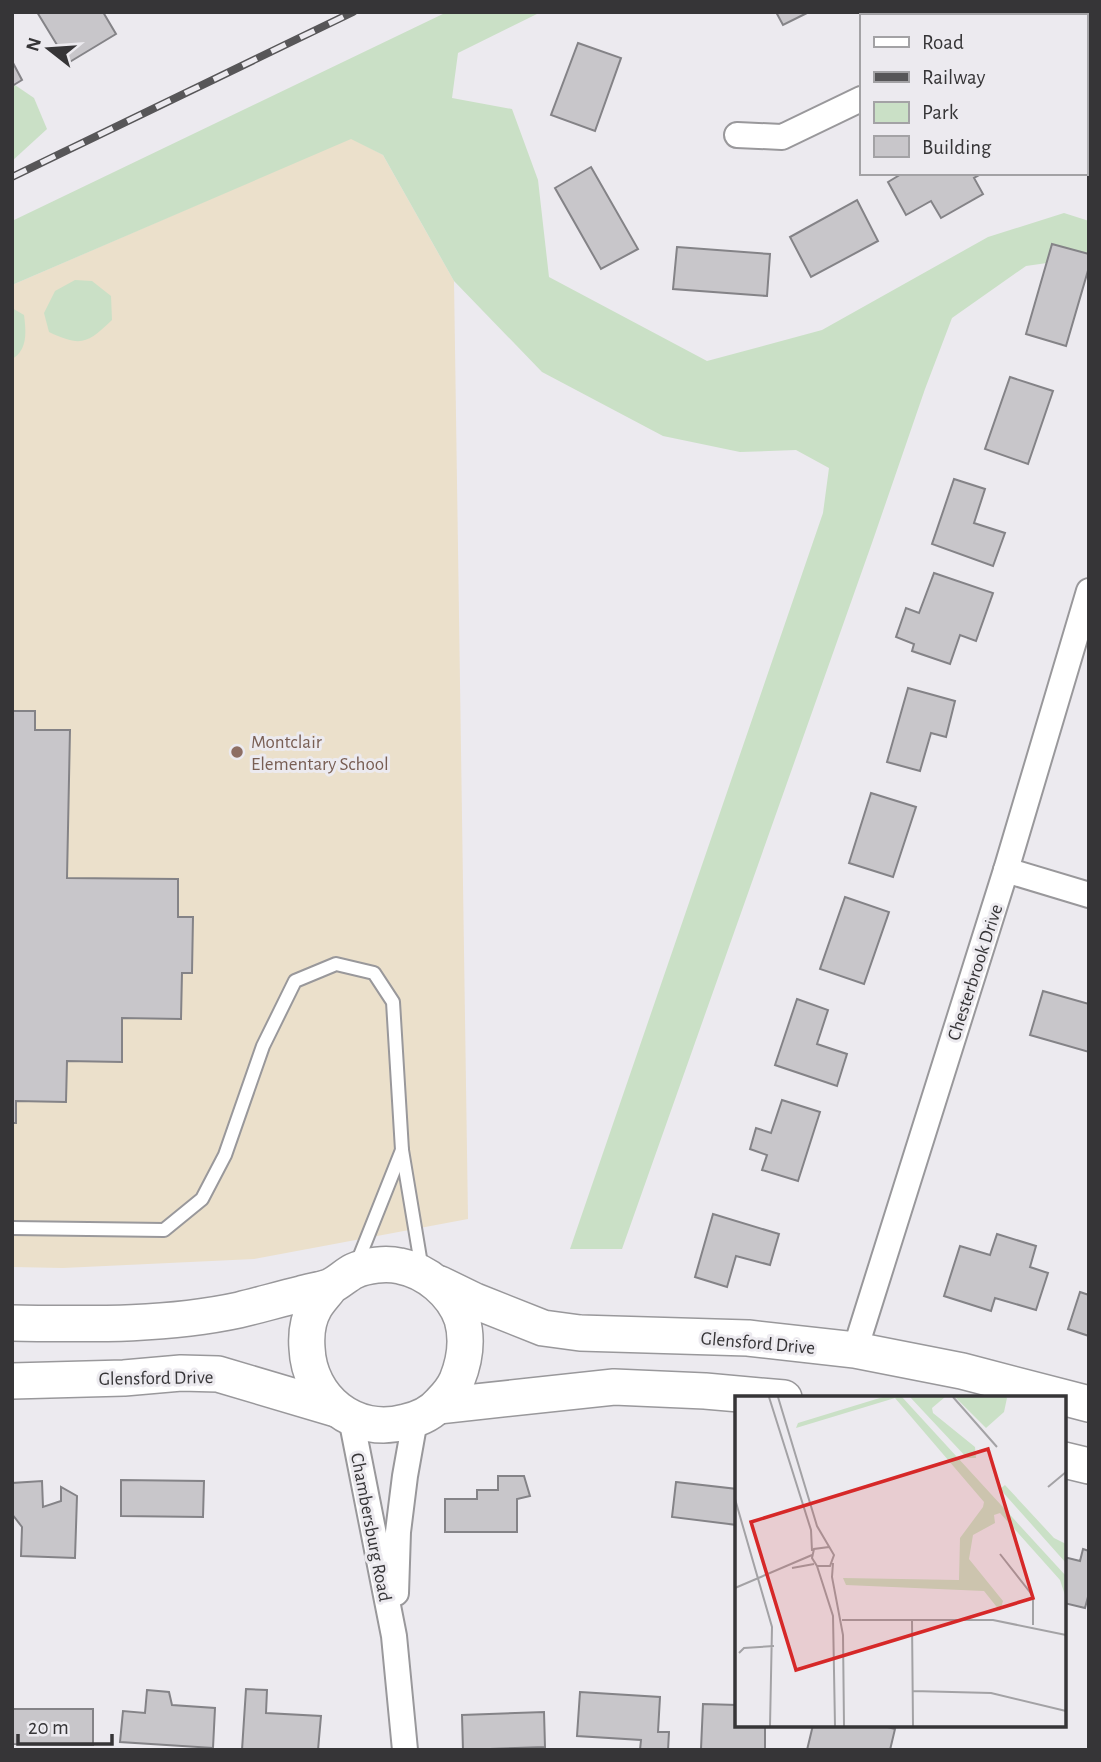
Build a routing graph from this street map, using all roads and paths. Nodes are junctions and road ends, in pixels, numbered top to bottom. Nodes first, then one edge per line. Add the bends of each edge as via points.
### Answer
1 (860, 99) edge
2 (737, 135) dead end
3 (1089, 591) edge
4 (1006, 870) junction
5 (1089, 895) edge
6 (402, 1150) junction
7 (12, 1228) edge
8 (427, 1276) junction
9 (342, 1278) junction
10 (12, 1323) edge
11 (855, 1350) junction
12 (12, 1381) edge
13 (761, 1396) edge
14 (1058, 1396) edge
15 (1066, 1398) edge
16 (1089, 1404) edge
17 (343, 1413) junction
18 (426, 1413) junction
19 (1066, 1460) edge
20 (1089, 1466) edge
21 (394, 1636) junction
22 (405, 1750) edge

1 - 2 street via 782,137
3 - 4 street, Chesterbrook Drive
4 - 5 street
4 - 11 street, Chesterbrook Drive
6 - 7 lane via 393,1002 374,973 336,964 295,981 263,1046 225,1155 202,1199 174,1222 164,1230
6 - 8 lane
6 - 9 lane
8 - 9 main road via 400,1266 377,1265
8 - 11 main road, Glensford Drive via 543,1328 748,1338
8 - 18 main road via 450,1297 466,1341 463,1366 453,1388
9 - 10 main road via 238,1310 165,1321
9 - 17 main road via 314,1308 306,1335 307,1363 318,1388
11 - 14 main road, Glensford Drive
12 - 17 main road, Glensford Drive via 218,1374
13 - 18 main road via 614,1387
15 - 16 main road, Glensford Drive
17 - 18 main road via 371,1424 393,1426
17 - 21 street, Chambersburg Road
18 - 21 street, Chambersburg Road via 405,1476
19 - 20 main road
21 - 22 street, Chambersburg Road

